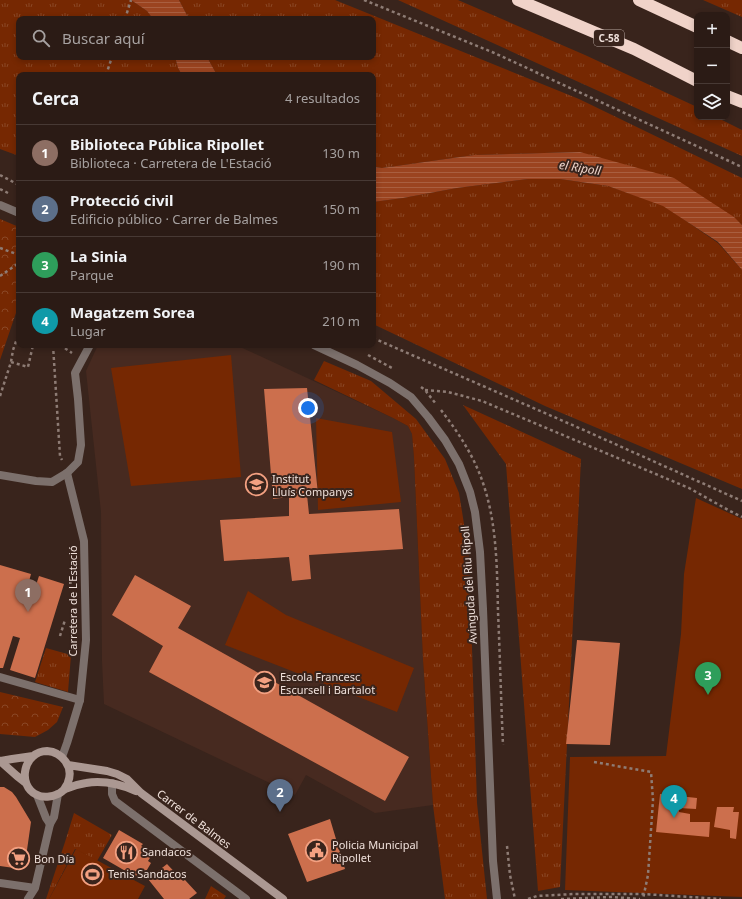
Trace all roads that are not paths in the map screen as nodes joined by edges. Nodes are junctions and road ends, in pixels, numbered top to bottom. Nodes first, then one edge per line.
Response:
1 (518, 0) edge
2 (639, 0) edge
3 (694, 26) edge
4 (730, 42) edge
5 (742, 48) edge
6 (694, 79) edge
7 (730, 97) edge
8 (742, 102) edge
9 (0, 205) edge
10 (16, 212) edge
11 (88, 348) edge
12 (320, 348) edge
13 (67, 473) junction
14 (0, 475) edge
15 (0, 677) edge
16 (80, 700) junction
17 (33, 756) junction
18 (62, 757) junction
19 (0, 761) edge
20 (68, 765) junction
21 (26, 783) junction
22 (112, 783) junction
23 (61, 792) junction
24 (141, 793) junction
25 (37, 794) junction
26 (50, 824) junction
27 (0, 883) edge
28 (35, 888) junction
29 (28, 899) edge
30 (246, 899) edge
31 (283, 899) edge
32 (497, 899) edge

1 - 6 highway, C-58
2 - 3 highway
4 - 5 highway
7 - 8 highway
9 - 10 street
11 - 13 street
12 - 32 street, Avinguda del Riu Ripoll
13 - 14 street
13 - 16 street, Carretera de L'Estació
15 - 16 street
16 - 18 street, Carretera de L'Estació
17 - 18 main road
17 - 19 main road
17 - 21 main road
18 - 20 main road
19 - 21 main road
20 - 23 main road
20 - 24 main road, Carrer de Balmes
21 - 25 main road
22 - 23 main road
22 - 24 main road
22 - 30 street
23 - 25 main road
23 - 26 street
24 - 31 main road, Carrer de Balmes
25 - 26 street
26 - 28 street
27 - 28 street
28 - 29 street

